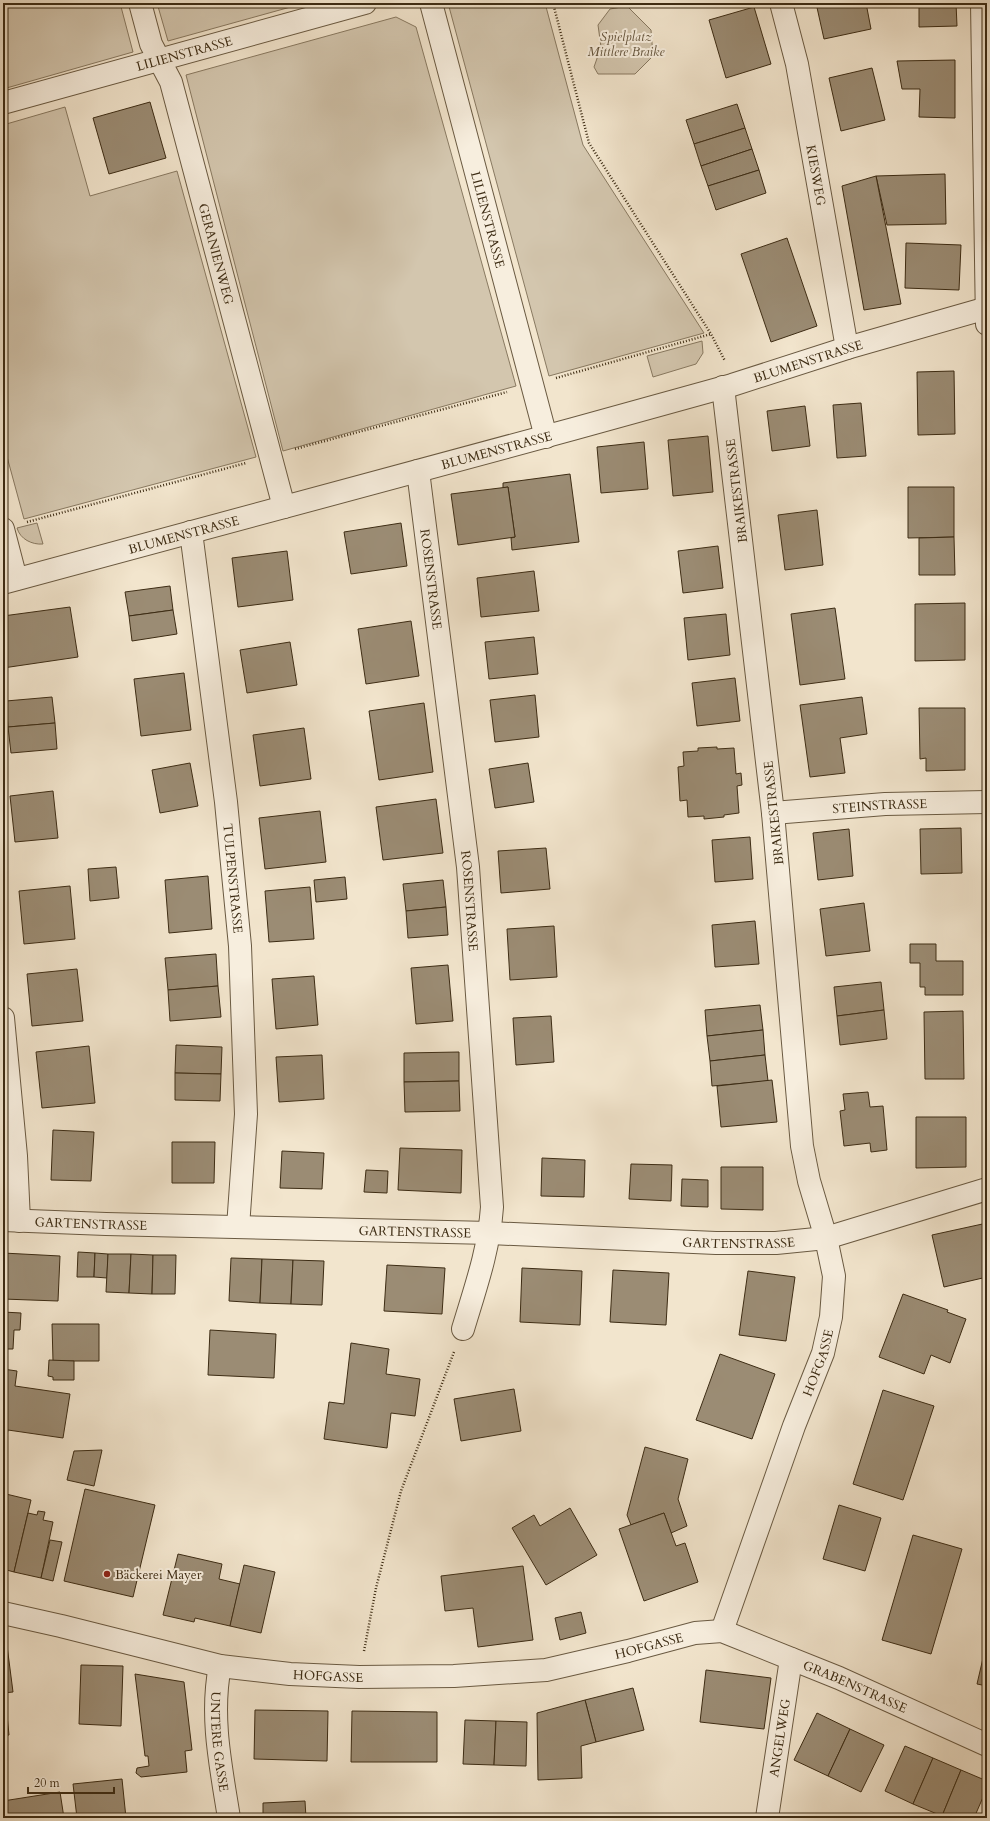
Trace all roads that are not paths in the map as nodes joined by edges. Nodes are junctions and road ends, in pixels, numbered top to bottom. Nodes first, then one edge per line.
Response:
1 (140, 3) edge
2 (431, 3) edge
3 (781, 3) edge
4 (982, 3) edge
5 (359, 4) edge
6 (159, 60) junction
7 (3, 103) edge
8 (987, 308) edge
9 (987, 324) edge
10 (847, 348) junction
11 (728, 386) junction
12 (546, 437) junction
13 (418, 471) junction
14 (284, 507) junction
15 (3, 529) edge
16 (190, 532) junction
17 (10, 581) edge
18 (987, 802) edge
19 (773, 814) junction
20 (3, 1018) edge
21 (987, 1189) edge
22 (11, 1220) edge
23 (238, 1227) junction
24 (490, 1233) junction
25 (826, 1238) junction
26 (462, 1329) road end
27 (3, 1613) edge
28 (722, 1631) junction
29 (792, 1659) junction
30 (220, 1666) junction
31 (987, 1745) edge
32 (229, 1818) edge
33 (767, 1818) edge

1 - 6 street, GERANIENWEG
2 - 12 street, LILIENSTRASSE
3 - 10 street, KIESWEG
4 - 8 street
5 - 6 street, LILIENSTRASSE
6 - 7 street, LILIENSTRASSE
6 - 14 street, GERANIENWEG
8 - 9 street
8 - 10 street, BLUMENSTRASSE
10 - 11 street, BLUMENSTRASSE
11 - 12 street, BLUMENSTRASSE
11 - 19 street, BRAIKESTRASSE
12 - 13 street, BLUMENSTRASSE
13 - 14 street, BLUMENSTRASSE
13 - 24 street, ROSENSTRASSE
14 - 16 street, BLUMENSTRASSE
15 - 17 street
16 - 17 street, BLUMENSTRASSE
16 - 23 street, TULPENSTRASSE
18 - 19 street, STEINSTRASSE
19 - 25 street, BRAIKESTRASSE
20 - 22 street
21 - 25 street
22 - 23 street, GARTENSTRASSE
23 - 24 street, GARTENSTRASSE
24 - 25 street, GARTENSTRASSE
24 - 26 street, ROSENSTRASSE
25 - 28 street, HOFGASSE
27 - 30 street, HOFGASSE
28 - 29 street, GRABENSTRASSE
28 - 30 street, HOFGASSE
29 - 31 street, GRABENSTRASSE
29 - 33 street, ANGELWEG
30 - 32 street, UNTERE GASSE

